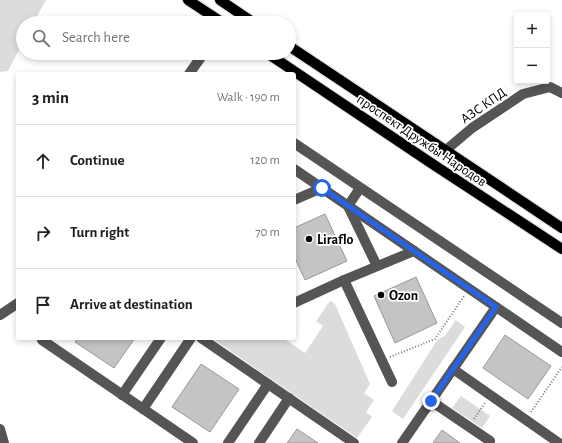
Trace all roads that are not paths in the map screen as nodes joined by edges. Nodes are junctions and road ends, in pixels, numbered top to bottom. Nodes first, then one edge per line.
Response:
1 (188, 0) edge
2 (220, 0) edge
3 (212, 16) edge
4 (244, 16) edge
5 (296, 51) edge
6 (199, 60) edge
7 (277, 60) edge
8 (191, 72) edge
9 (295, 72) edge
10 (296, 72) edge
11 (562, 93) edge
12 (296, 144) edge
13 (446, 150) junction
14 (296, 170) edge
15 (322, 188) junction
16 (360, 188) junction
17 (296, 199) edge
18 (348, 206) junction
19 (562, 228) edge
20 (562, 249) edge
21 (414, 251) junction
22 (377, 266) junction
23 (344, 280) junction
24 (296, 302) edge
25 (16, 304) edge
26 (496, 307) junction
27 (0, 315) edge
28 (562, 323) edge
29 (42, 340) edge
30 (160, 340) edge
31 (190, 340) edge
32 (204, 340) edge
33 (562, 352) edge
34 (453, 370) junction
35 (392, 382) dead end
36 (268, 384) junction
37 (122, 395) junction
38 (289, 398) junction
39 (431, 401) junction
40 (143, 409) junction
41 (0, 429) edge
42 (562, 439) edge
43 (491, 442) edge
44 (4, 443) edge
45 (192, 443) edge
46 (228, 443) edge
47 (259, 443) edge
48 (354, 443) edge
49 (402, 443) edge
50 (559, 443) edge

1 - 3 main road
2 - 4 main road
5 - 13 main road, проспект Дружбы Народов
6 - 8 street
7 - 9 main road, проспект Дружбы Народов
10 - 20 main road, проспект Дружбы Народов
11 - 13 street, АЗС КПД
12 - 16 street
13 - 19 main road, проспект Дружбы Народов
14 - 15 street
15 - 17 street
15 - 18 street
16 - 18 street
16 - 28 street
18 - 21 street
18 - 22 street
21 - 22 street
21 - 26 street
22 - 23 street
23 - 24 street
23 - 35 street
25 - 27 street
26 - 33 street
26 - 34 street
29 - 37 street
30 - 37 street
31 - 40 street
32 - 36 street
34 - 39 street
34 - 50 street
36 - 38 street
36 - 46 street
37 - 40 street
38 - 47 street
38 - 48 street
39 - 43 street
39 - 49 street
40 - 45 street
41 - 44 street
42 - 50 street

